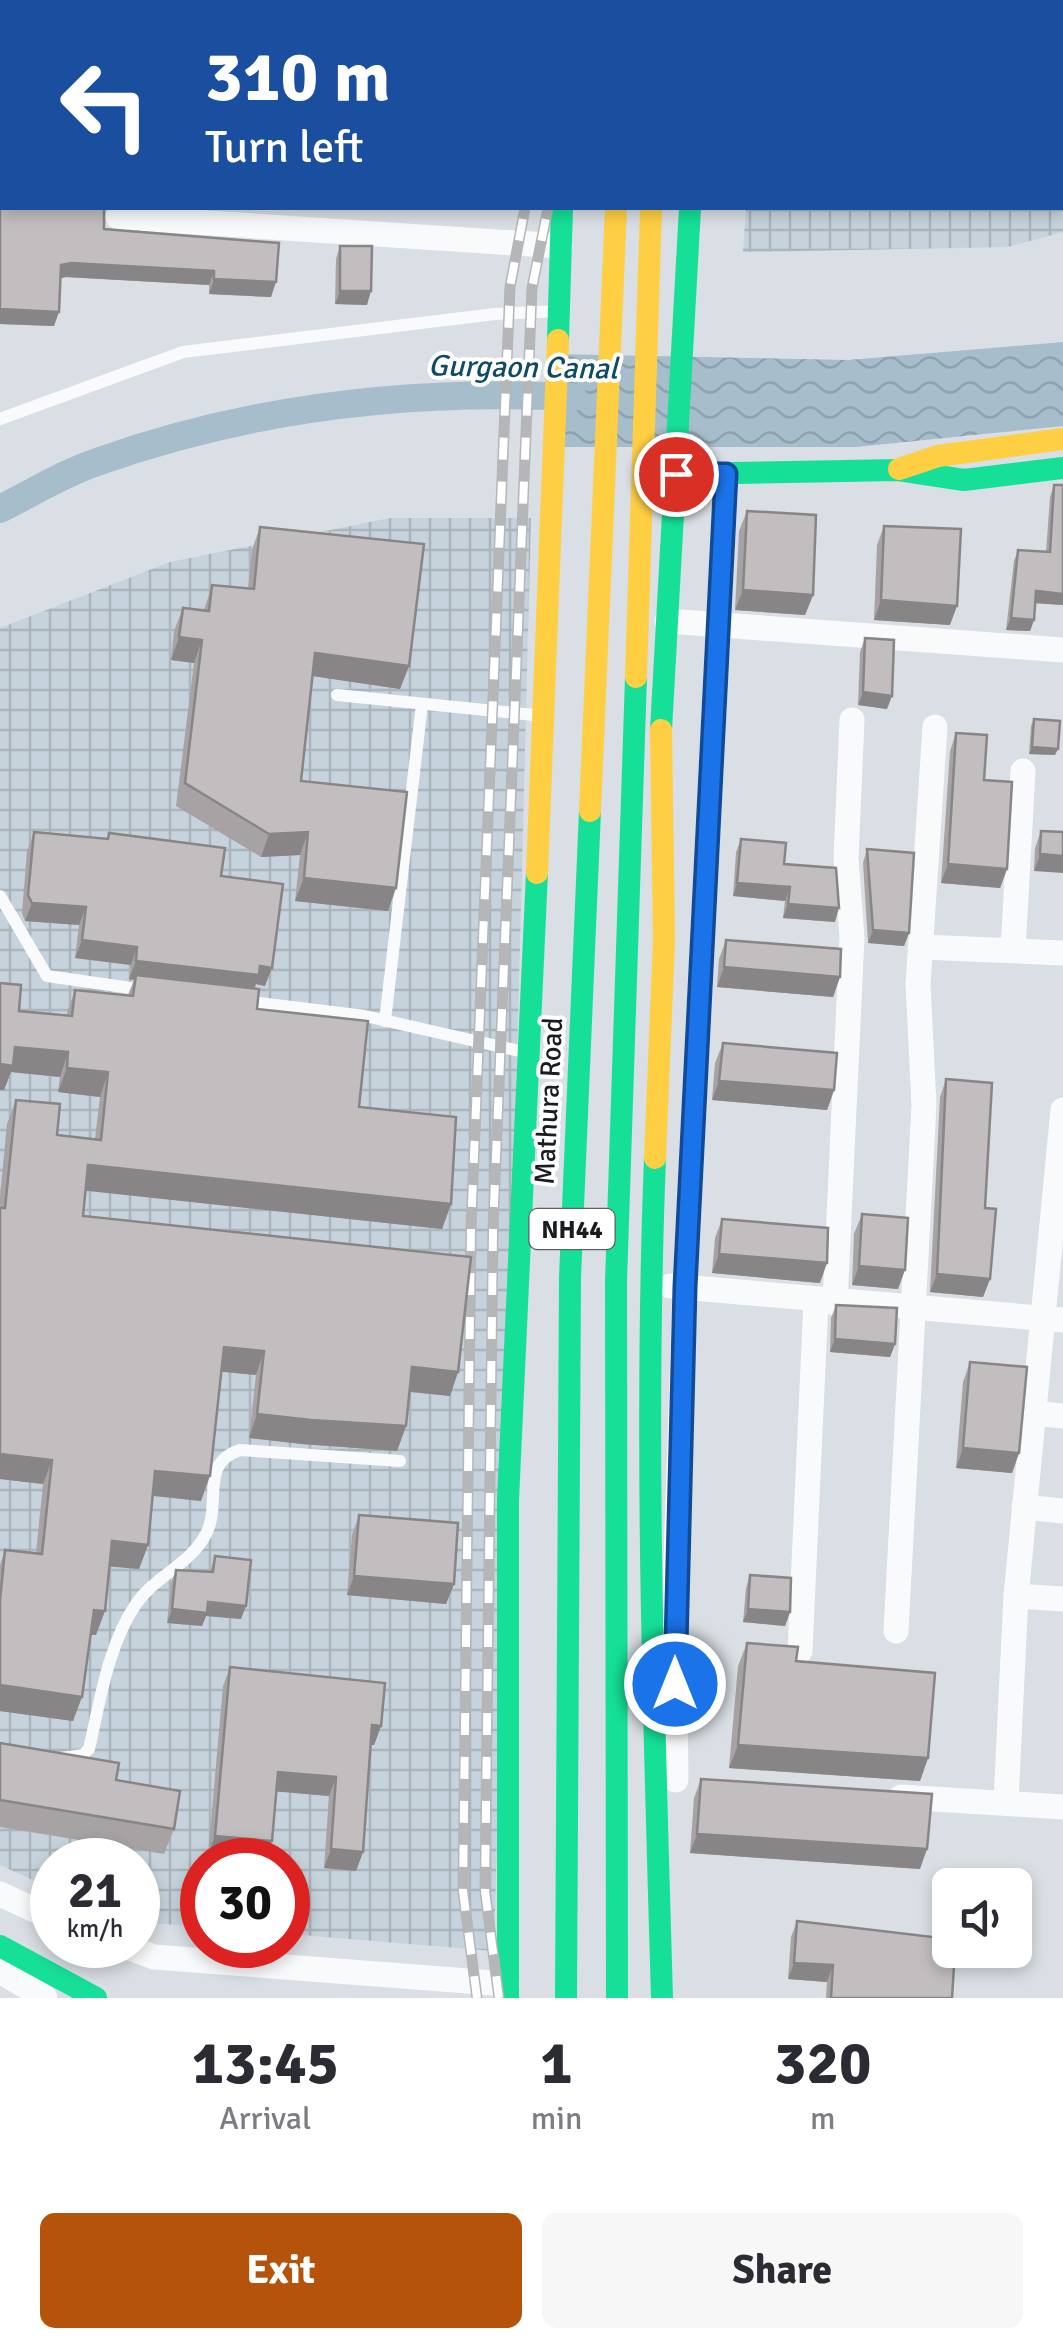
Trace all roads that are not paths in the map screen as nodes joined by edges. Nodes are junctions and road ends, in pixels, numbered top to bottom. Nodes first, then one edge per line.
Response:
1 (562, 210) edge
2 (616, 210) edge
3 (651, 210) edge
4 (690, 210) edge
5 (118, 217) dead end
6 (560, 246) junction
7 (558, 311) junction
8 (0, 419) edge
9 (1063, 438) edge
10 (676, 462) junction
11 (1063, 468) edge
12 (898, 470) junction
13 (726, 474) junction
14 (667, 621) junction
15 (716, 624) junction
16 (1063, 650) edge
17 (337, 695) dead end
18 (422, 704) junction
19 (544, 716) junction
20 (852, 720) dead end
21 (935, 727) dead end
22 (1023, 771) dead end
23 (0, 896) edge
24 (921, 947) junction
25 (1013, 950) junction
26 (1063, 954) edge
27 (154, 992) edge
28 (228, 1000) edge
29 (385, 1021) junction
30 (529, 1053) junction
31 (1062, 1121) edge
32 (1058, 1215) edge
33 (650, 1285) junction
34 (685, 1287) junction
35 (826, 1302) junction
36 (914, 1308) junction
37 (1053, 1319) edge
38 (1033, 1413) junction
39 (1063, 1416) edge
40 (400, 1461) dead end
41 (1024, 1507) junction
42 (1063, 1511) edge
43 (1016, 1596) junction
44 (1063, 1599) edge
45 (896, 1631) dead end
46 (800, 1651) edge
47 (38, 1760) edge
48 (676, 1781) junction
49 (867, 1794) edge
50 (1006, 1802) junction
51 (1063, 1806) edge
52 (0, 1894) edge
53 (30, 1908) edge
54 (0, 1946) edge
55 (160, 1959) edge
56 (0, 1971) edge
57 (507, 1991) edge
58 (45, 1998) edge
59 (96, 1998) edge
60 (566, 1998) edge
61 (618, 1998) edge
62 (662, 1998) edge

1 - 6 main road
2 - 60 main road, Mathura Road / NH44
3 - 61 main road, NH44
4 - 10 main road
5 - 6 street
6 - 7 main road
7 - 8 lane
7 - 19 main road
9 - 12 main road
10 - 13 main road
10 - 14 main road
11 - 12 main road
12 - 13 main road
13 - 15 street
14 - 15 street
14 - 33 main road
15 - 16 street
15 - 34 street
17 - 18 lane
18 - 19 lane
18 - 29 lane
19 - 30 main road
20 - 35 street
21 - 24 street
22 - 25 street
23 - 27 lane
24 - 25 street
24 - 36 street
25 - 26 street
28 - 29 lane
29 - 30 lane
30 - 57 main road
31 - 32 street
32 - 37 street
33 - 34 street
33 - 48 main road
34 - 35 street
34 - 48 street
35 - 36 street
35 - 46 street
36 - 37 street
36 - 45 street
37 - 38 street
38 - 39 street
38 - 41 street
40 - 47 lane
41 - 42 street
41 - 43 street
43 - 44 street
43 - 50 street
48 - 62 main road
49 - 50 street
50 - 51 street
52 - 53 street
54 - 59 main road
55 - 57 street
56 - 58 street

